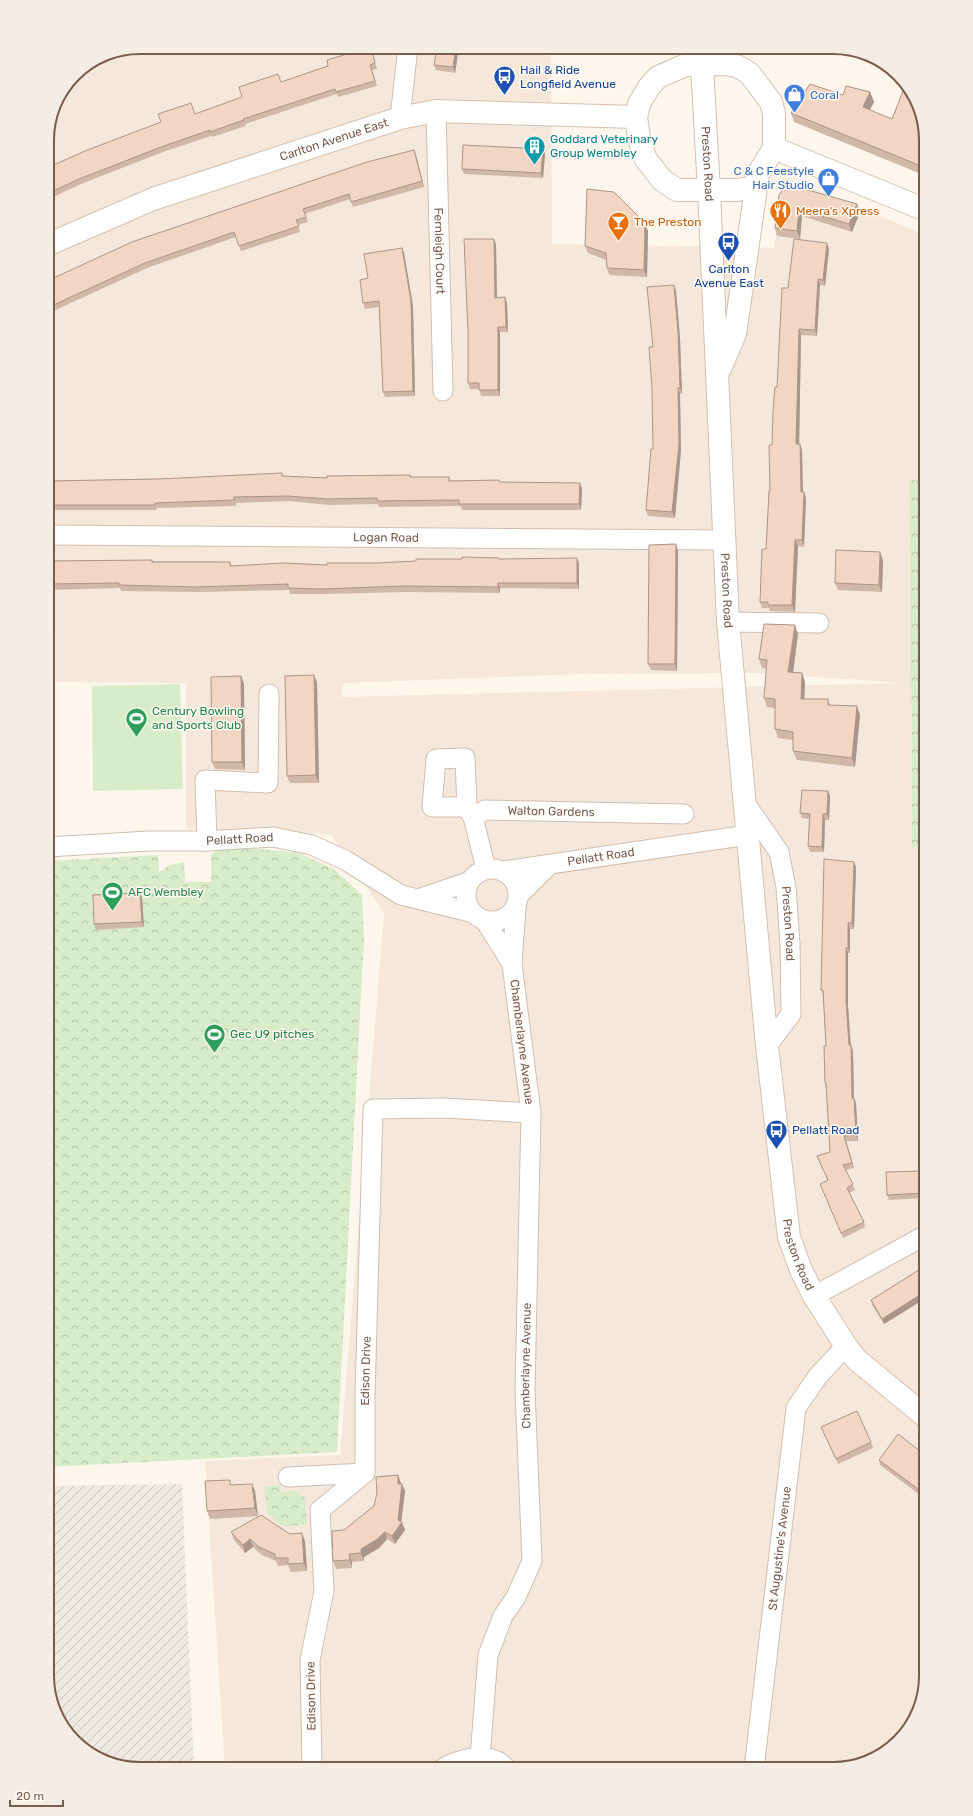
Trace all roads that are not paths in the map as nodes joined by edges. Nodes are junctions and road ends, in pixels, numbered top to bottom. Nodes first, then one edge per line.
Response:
1 (407, 54) edge
2 (701, 56) edge
3 (436, 111) junction
4 (636, 117) junction
5 (400, 118) junction
6 (774, 148) junction
7 (756, 187) junction
8 (709, 191) junction
9 (919, 207) edge
10 (54, 242) edge
11 (717, 376) junction
12 (443, 391) dead end
13 (54, 535) edge
14 (724, 540) junction
15 (728, 622) junction
16 (819, 623) dead end
17 (269, 694) dead end
18 (745, 803) junction
19 (684, 814) dead end
20 (748, 836) junction
21 (207, 842) junction
22 (54, 847) edge
23 (549, 865) junction
24 (495, 870) junction
25 (468, 882) junction
26 (418, 899) junction
27 (517, 901) junction
28 (470, 912) junction
29 (486, 922) junction
30 (512, 964) junction
31 (767, 1046) junction
32 (531, 1113) junction
33 (919, 1239) edge
34 (814, 1296) junction
35 (846, 1346) junction
36 (919, 1411) edge
37 (365, 1473) junction
38 (288, 1477) dead end
39 (480, 1758) junction
40 (312, 1762) edge
41 (454, 1762) edge
42 (498, 1762) edge
43 (755, 1762) edge

1 - 5 street
2 - 4 street
2 - 6 street
2 - 8 street, Preston Road
3 - 4 street, Carlton Avenue East
3 - 5 street, Carlton Avenue East
3 - 12 street, Fernleigh Court
4 - 8 street
5 - 10 street, Carlton Avenue East
6 - 7 street
6 - 9 street
7 - 8 street
7 - 11 street, Preston Road
8 - 11 street, Preston Road
11 - 14 street, Preston Road
13 - 14 street, Logan Road
14 - 15 street, Preston Road
15 - 16 street
15 - 18 street, Preston Road
17 - 21 street
18 - 20 street, Preston Road
18 - 31 street, Preston Road
19 - 24 street, Walton Gardens
20 - 23 street, Pellatt Road
20 - 31 street, Preston Road
21 - 22 street, Pellatt Road
21 - 26 street, Pellatt Road
23 - 24 street, Pellatt Road
23 - 27 street
24 - 25 street, Pellatt Road
24 - 27 street
25 - 26 street, Pellatt Road
25 - 28 street
26 - 28 street, Pellatt Road
27 - 29 street
27 - 30 street, Chamberlayne Avenue
28 - 29 street, Pellatt Road
29 - 30 street, Chamberlayne Avenue
30 - 32 street, Chamberlayne Avenue
31 - 34 street, Preston Road
32 - 37 street, Edison Drive
32 - 39 street, Chamberlayne Avenue
33 - 34 street
34 - 35 street, Preston Road
35 - 36 street, Preston Road
35 - 43 street, St Augustine's Avenue
37 - 38 street
37 - 40 street, Edison Drive
39 - 41 street
39 - 42 street

